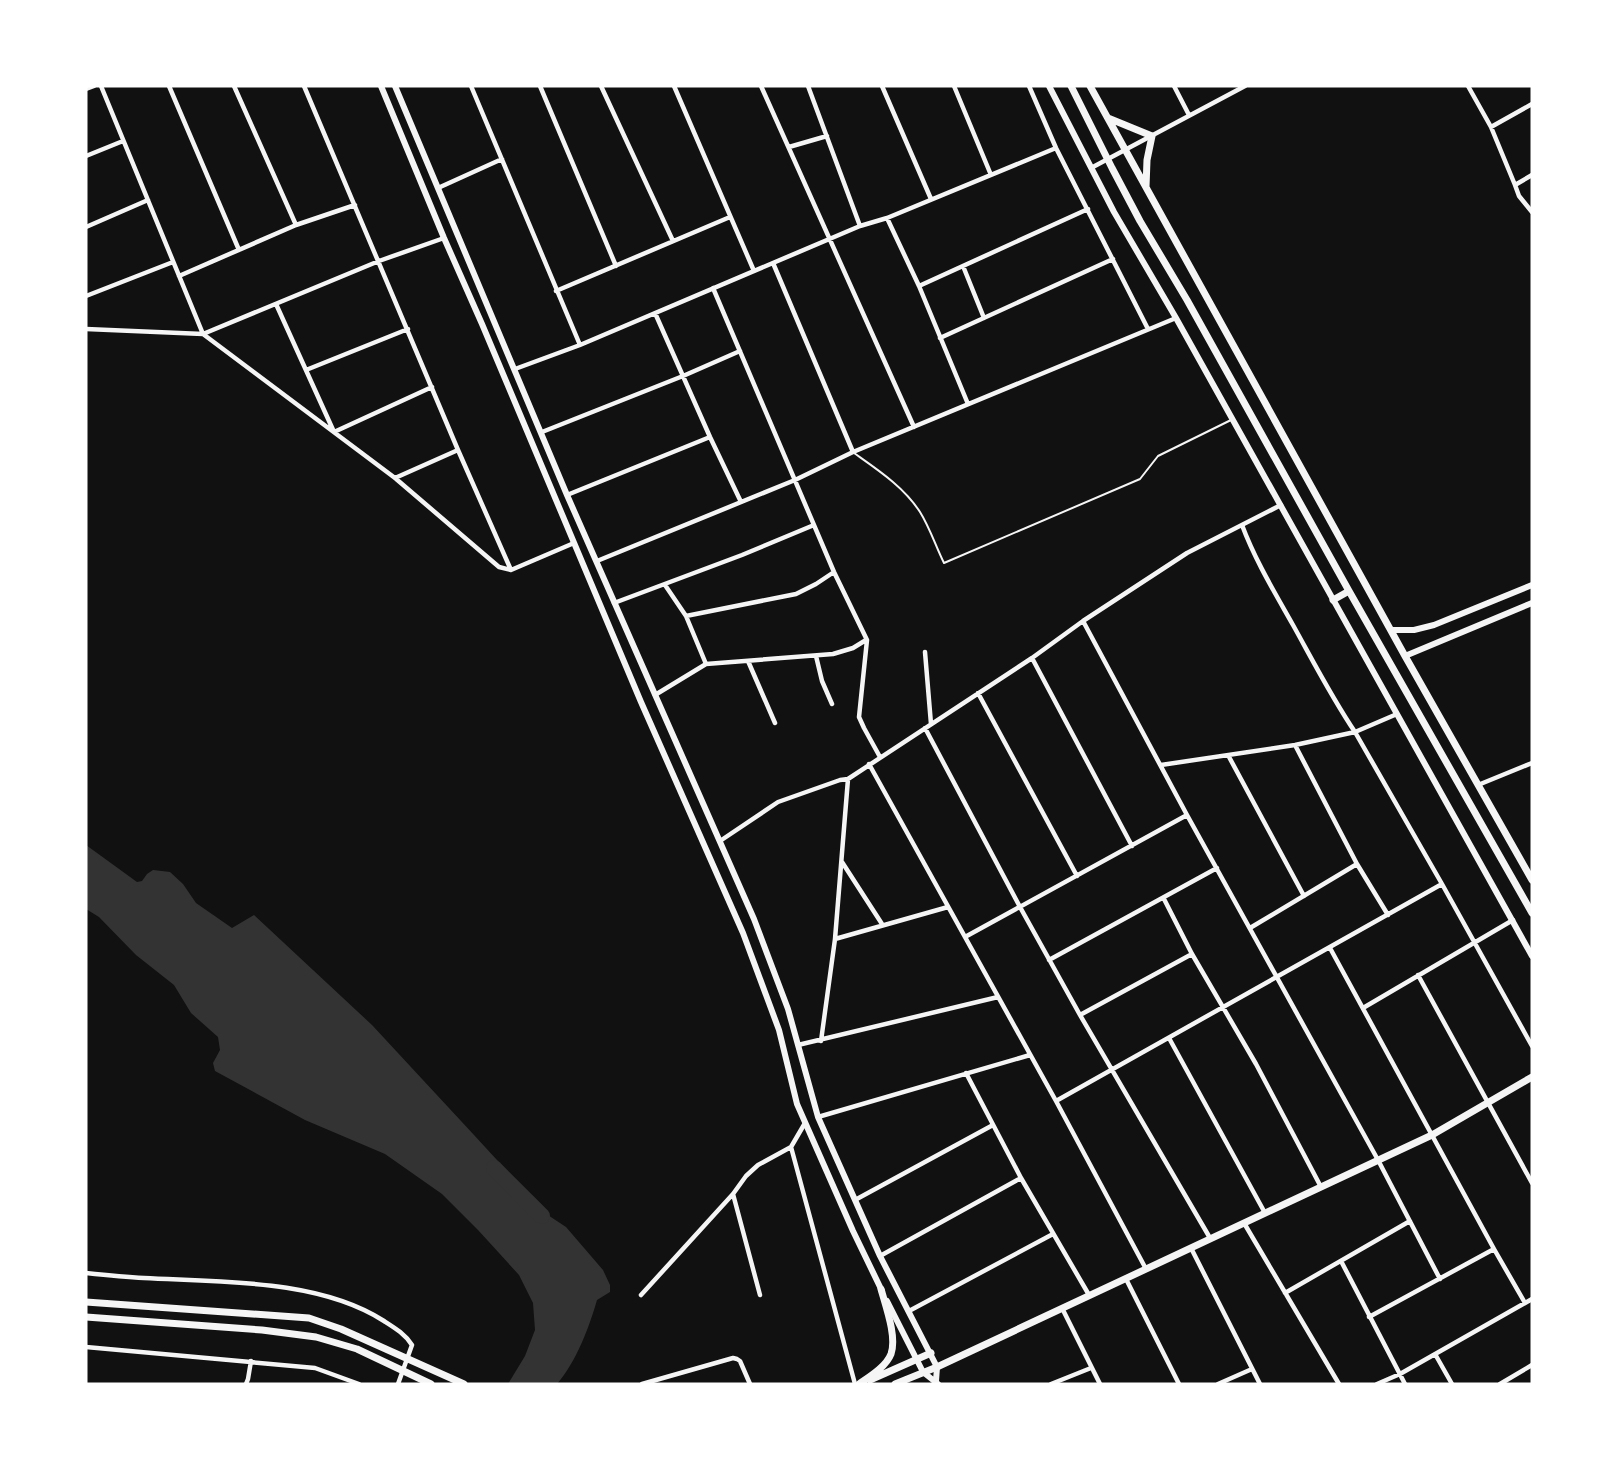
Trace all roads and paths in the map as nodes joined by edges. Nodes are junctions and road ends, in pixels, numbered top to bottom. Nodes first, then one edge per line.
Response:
1 (94, 86) edge
2 (101, 86) edge
3 (169, 86) edge
4 (234, 86) edge
5 (304, 86) edge
6 (381, 86) edge
7 (395, 86) edge
8 (471, 86) edge
9 (540, 86) edge
10 (601, 86) edge
11 (674, 86) edge
12 (761, 86) edge
13 (808, 86) edge
14 (882, 86) edge
15 (954, 86) edge
16 (1029, 86) edge
17 (1049, 86) edge
18 (1071, 86) edge
19 (1090, 86) edge
20 (1174, 86) edge
21 (1245, 86) edge
22 (1468, 86) edge
23 (86, 89) edge
24 (1532, 104) edge
25 (1189, 115) junction
26 (1107, 117) junction
27 (1490, 127) junction
28 (827, 136) junction
29 (1152, 136) junction
30 (123, 141) junction
31 (789, 148) junction
32 (1056, 148) junction
33 (1125, 150) junction
34 (86, 156) edge
35 (502, 159) junction
36 (1107, 159) junction
37 (1091, 168) junction
38 (991, 175) junction
39 (1532, 175) edge
40 (1515, 185) junction
41 (438, 188) junction
42 (1146, 188) junction
43 (931, 199) junction
44 (148, 200) junction
45 (355, 205) junction
46 (1088, 209) junction
47 (1532, 212) edge
48 (730, 217) junction
49 (887, 218) junction
50 (296, 225) junction
51 (860, 226) junction
52 (86, 227) edge
53 (444, 238) junction
54 (830, 239) junction
55 (673, 241) junction
56 (239, 250) junction
57 (1113, 259) junction
58 (379, 261) junction
59 (173, 262) junction
60 (773, 263) junction
61 (615, 266) junction
62 (963, 266) junction
63 (754, 271) junction
64 (179, 276) junction
65 (919, 286) junction
66 (713, 288) junction
67 (556, 290) junction
68 (86, 296) edge
69 (276, 304) junction
70 (655, 313) junction
71 (984, 318) junction
72 (1175, 318) junction
73 (86, 329) edge
74 (408, 329) junction
75 (1148, 329) junction
76 (203, 334) junction
77 (940, 338) junction
78 (580, 345) junction
79 (740, 351) junction
80 (515, 369) junction
81 (306, 370) junction
82 (683, 376) junction
83 (432, 387) junction
84 (968, 404) junction
85 (1232, 419) junction
86 (914, 427) junction
87 (334, 432) junction
88 (542, 432) junction
89 (710, 437) junction
90 (458, 450) junction
91 (853, 452) junction
92 (395, 478) junction
93 (795, 480) junction
94 (567, 495) junction
95 (741, 502) junction
96 (1280, 505) junction
97 (1242, 524) junction
98 (814, 525) junction
99 (574, 543) junction
100 (597, 561) junction
101 (511, 570) junction
102 (834, 572) junction
103 (665, 585) junction
104 (1532, 585) edge
105 (1349, 591) junction
106 (1333, 600) junction
107 (614, 603) junction
108 (1532, 603) edge
109 (686, 615) junction
110 (1083, 621) junction
111 (1391, 630) junction
112 (867, 640) junction
113 (925, 652) dead end
114 (816, 656) junction
115 (1405, 656) junction
116 (1032, 658) junction
117 (748, 662) junction
118 (706, 664) junction
119 (978, 693) junction
120 (655, 695) junction
121 (832, 704) dead end
122 (1397, 714) junction
123 (775, 723) dead end
124 (931, 724) junction
125 (925, 728) junction
126 (1355, 732) junction
127 (1295, 745) junction
128 (1227, 755) junction
129 (880, 757) junction
130 (1532, 763) edge
131 (869, 764) junction
132 (1161, 765) junction
133 (848, 779) junction
134 (1478, 785) junction
135 (1187, 815) junction
136 (1498, 818) junction
137 (1484, 827) junction
138 (720, 841) junction
139 (1132, 846) junction
140 (842, 861) junction
141 (1522, 862) junction
142 (1357, 864) junction
143 (1217, 868) junction
144 (1508, 869) junction
145 (1077, 876) junction
146 (1532, 880) edge
147 (1443, 884) junction
148 (1304, 896) junction
149 (1164, 899) junction
150 (948, 907) junction
151 (1020, 907) junction
152 (1532, 913) edge
153 (1388, 915) junction
154 (1513, 920) junction
155 (882, 924) junction
156 (1250, 928) junction
157 (965, 937) junction
158 (835, 939) junction
159 (1475, 943) junction
160 (1330, 948) junction
161 (1192, 954) junction
162 (1532, 956) edge
163 (1049, 960) junction
164 (1418, 975) junction
165 (1278, 977) junction
166 (998, 997) junction
167 (1223, 1008) junction
168 (1363, 1008) junction
169 (1080, 1015) junction
170 (1169, 1038) junction
171 (821, 1041) junction
172 (797, 1045) junction
173 (1532, 1046) edge
174 (1030, 1055) junction
175 (1112, 1070) junction
176 (966, 1073) junction
177 (1532, 1077) edge
178 (1056, 1101) junction
179 (1488, 1104) junction
180 (818, 1117) junction
181 (805, 1123) junction
182 (993, 1125) junction
183 (1432, 1135) junction
184 (791, 1147) junction
185 (1378, 1160) junction
186 (1021, 1178) junction
187 (1532, 1183) edge
188 (1321, 1187) junction
189 (733, 1194) junction
190 (855, 1200) junction
191 (1265, 1213) junction
192 (1410, 1221) junction
193 (1244, 1223) junction
194 (1054, 1234) junction
195 (1210, 1238) junction
196 (1191, 1248) junction
197 (1494, 1249) junction
198 (880, 1256) junction
199 (1341, 1261) junction
200 (1146, 1269) junction
201 (86, 1273) edge
202 (1126, 1278) junction
203 (1440, 1279) junction
204 (881, 1289) junction
205 (1285, 1293) junction
206 (641, 1295) dead end
207 (760, 1295) dead end
208 (1089, 1295) junction
209 (1532, 1299) edge
210 (89, 1302) edge
211 (1525, 1303) junction
212 (1062, 1308) junction
213 (909, 1311) junction
214 (89, 1317) edge
215 (1369, 1317) junction
216 (86, 1347) edge
217 (931, 1353) junction
218 (1435, 1354) junction
219 (917, 1360) junction
220 (251, 1361) junction
221 (1532, 1365) edge
222 (937, 1367) junction
223 (1091, 1368) junction
224 (1252, 1368) junction
225 (923, 1372) junction
226 (1400, 1374) junction
227 (657, 1383) edge
228 (937, 1383) edge
229 (246, 1384) edge
230 (359, 1384) edge
231 (398, 1384) edge
232 (431, 1384) edge
233 (464, 1384) edge
234 (642, 1384) edge
235 (750, 1384) edge
236 (858, 1384) edge
237 (895, 1384) edge
238 (1051, 1384) edge
239 (1100, 1384) edge
240 (1179, 1384) edge
241 (1218, 1384) edge
242 (1260, 1384) edge
243 (1339, 1384) edge
244 (1377, 1384) edge
245 (1405, 1384) edge
246 (1452, 1384) edge
247 (1500, 1384) edge

1 - 23 street
2 - 30 street
3 - 56 street
4 - 50 street
5 - 45 street
6 - 53 main road
7 - 41 main road
8 - 35 street
9 - 61 street
10 - 55 street
11 - 48 street
12 - 31 street
13 - 28 street
14 - 43 street
15 - 38 street
16 - 32 street
17 - 37 main road
18 - 36 main road
19 - 26 main road
20 - 25 street
21 - 25 street
22 - 27 street
24 - 27 street
25 - 29 street
26 - 29 main road
26 - 33 main road
27 - 40 street
28 - 31 street
28 - 51 street
29 - 33 street
29 - 42 main road
30 - 34 street
30 - 44 street
31 - 54 street
32 - 38 street
32 - 46 street
33 - 36 street
33 - 42 main road
35 - 41 street
35 - 67 street
36 - 37 street
36 - 105 main road
37 - 72 main road
38 - 43 street
39 - 40 street
40 - 47 street
41 - 80 main road
42 - 111 main road
43 - 49 street
44 - 52 street
44 - 59 street
45 - 50 street
45 - 58 street
46 - 57 street
46 - 62 street
48 - 55 street
48 - 63 street
49 - 51 street
49 - 65 street
50 - 56 street
51 - 54 street
53 - 58 street
53 - 99 main road
54 - 60 street
54 - 86 street
55 - 61 street
56 - 64 street
57 - 71 street
57 - 75 street
58 - 69 street
58 - 74 street
59 - 64 street
59 - 68 street
60 - 63 street
60 - 91 street
61 - 67 street
62 - 65 street
62 - 71 street
63 - 66 street
64 - 76 street
65 - 77 street
66 - 70 street
66 - 79 street
67 - 78 street
69 - 76 street
69 - 81 street
70 - 78 street
70 - 82 street
71 - 77 street
72 - 75 street
72 - 85 main road
73 - 76 street
74 - 81 street
74 - 83 street
75 - 84 street
76 - 87 street
77 - 84 street
78 - 80 street
79 - 82 street
79 - 93 street
80 - 88 main road
81 - 87 street
82 - 88 street
82 - 89 street
83 - 87 street
83 - 90 street
84 - 86 street
85 - 91 lane
85 - 96 main road
86 - 91 street
87 - 92 street
88 - 94 main road
89 - 94 street
89 - 95 street
90 - 92 street
90 - 101 street
91 - 93 street
92 - 101 street
93 - 95 street
93 - 98 street
94 - 100 main road
95 - 100 street
96 - 97 street
96 - 106 main road
97 - 110 street
97 - 126 street
98 - 102 street
98 - 103 street
99 - 101 street
99 - 181 main road
100 - 107 main road
102 - 109 street
102 - 112 street
103 - 107 street
103 - 109 street
104 - 111 main road
105 - 106 main road
105 - 137 main road
106 - 122 main road
107 - 120 main road
108 - 115 main road
109 - 118 street
110 - 116 street
110 - 132 street
111 - 115 main road
112 - 114 street
112 - 129 street
113 - 124 street
114 - 117 street
114 - 121 street
115 - 134 main road
116 - 119 street
116 - 139 street
117 - 118 street
117 - 123 street
118 - 120 street
119 - 124 street
119 - 145 street
120 - 138 main road
122 - 126 street
122 - 154 main road
124 - 125 street
125 - 129 street
125 - 151 street
126 - 127 street
126 - 147 street
127 - 128 street
127 - 142 street
128 - 132 street
128 - 148 street
129 - 131 street
130 - 134 street
131 - 133 street
131 - 150 street
132 - 135 street
133 - 138 street
133 - 140 street
134 - 136 main road
135 - 139 street
135 - 143 street
136 - 137 main road
136 - 141 main road
137 - 144 main road
138 - 172 main road
139 - 145 street
140 - 155 street
140 - 158 street
141 - 144 main road
141 - 146 main road
142 - 148 street
142 - 153 street
143 - 149 street
143 - 156 street
144 - 152 main road
145 - 151 street
147 - 153 street
147 - 159 street
148 - 156 street
149 - 161 street
149 - 163 street
150 - 155 street
150 - 157 street
151 - 157 street
151 - 163 street
153 - 160 street
154 - 159 street
154 - 162 main road
155 - 158 street
156 - 165 street
157 - 166 street
158 - 171 street
159 - 164 street
159 - 173 street
160 - 165 street
160 - 168 street
161 - 167 street
161 - 169 street
163 - 169 street
164 - 168 street
164 - 179 street
165 - 167 street
165 - 185 street
166 - 171 street
166 - 174 street
167 - 170 street
167 - 188 street
168 - 183 street
169 - 175 street
170 - 175 street
170 - 191 street
171 - 172 street
172 - 180 main road
174 - 176 street
174 - 178 street
175 - 178 street
175 - 195 street
176 - 180 street
176 - 182 street
177 - 179 main road
178 - 200 street
179 - 183 main road
179 - 187 street
180 - 190 main road
181 - 184 street
181 - 204 main road
182 - 186 street
182 - 190 street
183 - 185 main road
183 - 197 street
184 - 189 street
184 - 236 street
185 - 188 main road
185 - 192 street
186 - 194 street
186 - 198 street
188 - 191 main road
189 - 206 street
189 - 207 street
190 - 198 main road
191 - 193 main road
192 - 199 street
192 - 203 street
193 - 195 main road
193 - 205 street
194 - 208 street
194 - 213 street
195 - 196 main road
196 - 200 main road
196 - 224 street
197 - 203 street
197 - 211 street
198 - 213 main road
199 - 205 street
199 - 215 street
200 - 202 main road
201 - 231 street
202 - 208 main road
202 - 240 street
203 - 215 street
204 - 219 main road
204 - 236 main road
205 - 243 street
208 - 212 main road
209 - 211 street
210 - 233 main road
211 - 218 street
212 - 222 main road
212 - 223 street
213 - 217 main road
214 - 232 main road
215 - 226 street
216 - 220 street
217 - 219 main road
217 - 222 main road
218 - 226 street
218 - 246 street
219 - 225 main road
219 - 236 main road
220 - 229 street
220 - 230 street
221 - 247 street
222 - 225 main road
222 - 228 main road
223 - 238 street
223 - 239 street
224 - 241 street
224 - 242 street
225 - 228 main road
225 - 237 main road
226 - 244 street
226 - 245 street
227 - 234 street
227 - 235 street

